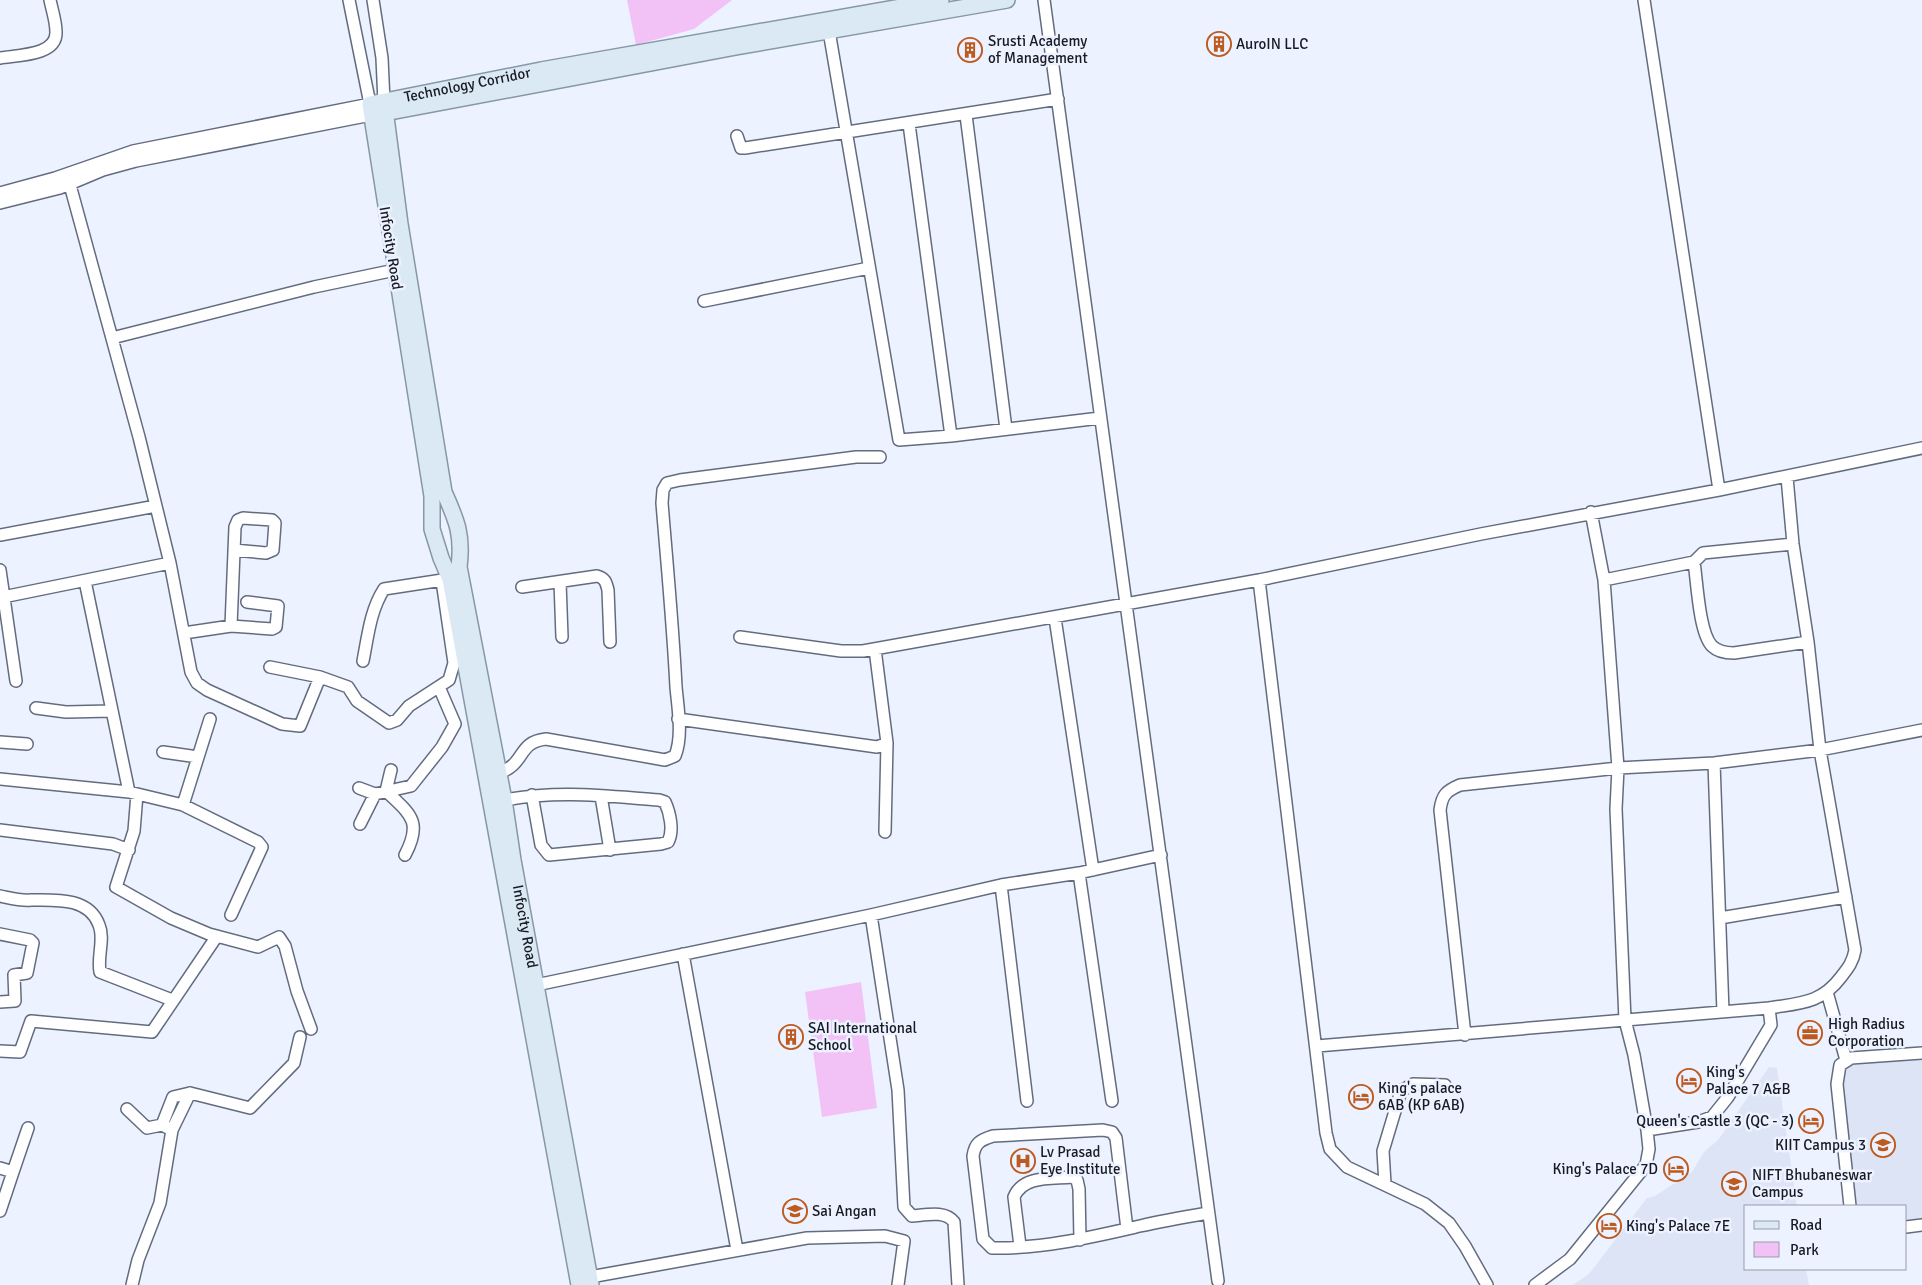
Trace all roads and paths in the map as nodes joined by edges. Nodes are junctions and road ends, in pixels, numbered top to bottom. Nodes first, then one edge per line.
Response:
1 (50, 0) edge
2 (349, 0) edge
3 (373, 0) edge
4 (941, 0) edge
5 (1007, 0) edge
6 (1044, 0) edge
7 (1644, 0) edge
8 (870, 18) junction
9 (829, 31) junction
10 (0, 58) edge
11 (1058, 99) junction
12 (377, 109) junction
13 (966, 115) junction
14 (909, 124) junction
15 (846, 132) junction
16 (737, 136) dead end
17 (69, 179) junction
18 (0, 193) edge
19 (0, 203) edge
20 (870, 268) junction
21 (395, 270) junction
22 (704, 301) dead end
23 (112, 338) junction
24 (1100, 418) junction
25 (1006, 428) junction
26 (951, 436) junction
27 (1922, 448) edge
28 (880, 457) dead end
29 (1787, 477) junction
30 (1719, 490) junction
31 (438, 494) junction
32 (156, 506) junction
33 (1591, 512) junction
34 (0, 534) edge
35 (1793, 544) junction
36 (234, 550) dead end
37 (1694, 562) junction
38 (170, 563) junction
39 (0, 570) edge
40 (450, 575) junction
41 (1259, 580) junction
42 (1604, 580) junction
43 (85, 581) junction
44 (560, 582) junction
45 (522, 588) dead end
46 (3, 596) junction
47 (247, 602) dead end
48 (1125, 606) junction
49 (1055, 618) junction
50 (231, 626) junction
51 (184, 633) junction
52 (562, 637) dead end
53 (740, 637) dead end
54 (610, 642) dead end
55 (1808, 642) junction
56 (875, 649) junction
57 (364, 661) dead end
58 (270, 667) dead end
59 (320, 677) junction
60 (16, 682) dead end
61 (439, 687) junction
62 (36, 708) dead end
63 (112, 711) junction
64 (210, 719) dead end
65 (678, 719) junction
66 (1922, 730) edge
67 (0, 742) edge
68 (887, 743) junction
69 (27, 744) dead end
70 (1820, 750) junction
71 (163, 752) dead end
72 (198, 757) junction
73 (1714, 762) junction
74 (1618, 768) junction
75 (391, 770) dead end
76 (499, 773) junction
77 (0, 779) edge
78 (359, 788) dead end
79 (133, 793) junction
80 (381, 793) junction
81 (532, 795) junction
82 (601, 796) junction
83 (504, 800) junction
84 (183, 805) junction
85 (360, 824) dead end
86 (0, 830) edge
87 (885, 832) dead end
88 (129, 850) junction
89 (610, 850) junction
90 (405, 855) dead end
91 (1161, 855) junction
92 (1093, 870) junction
93 (1079, 873) junction
94 (1001, 886) junction
95 (0, 896) edge
96 (1846, 897) junction
97 (871, 915) junction
98 (230, 916) dead end
99 (517, 916) junction
100 (1720, 918) junction
101 (0, 934) edge
102 (217, 936) junction
103 (683, 954) junction
104 (536, 984) junction
105 (1827, 992) junction
106 (172, 1000) junction
107 (0, 1002) edge
108 (1769, 1008) junction
109 (1723, 1012) junction
110 (1625, 1020) junction
111 (311, 1030) dead end
112 (1465, 1035) junction
113 (300, 1037) dead end
114 (1317, 1046) junction
115 (0, 1051) edge
116 (1922, 1053) edge
117 (1846, 1060) junction
118 (1445, 1085) dead end
119 (1027, 1101) dead end
120 (1112, 1101) dead end
121 (127, 1110) dead end
122 (28, 1128) dead end
123 (167, 1128) junction
124 (1647, 1130) junction
125 (0, 1168) edge
126 (12, 1172) junction
127 (1385, 1184) junction
128 (568, 1192) junction
129 (1850, 1205) edge
130 (0, 1211) edge
131 (1208, 1213) junction
132 (1922, 1225) edge
133 (1907, 1227) edge
134 (1127, 1229) junction
135 (1080, 1240) junction
136 (1020, 1246) junction
137 (737, 1250) junction
138 (582, 1281) edge
139 (1218, 1281) dead end
140 (132, 1285) edge
141 (898, 1285) edge
142 (958, 1285) edge
143 (1487, 1285) edge
144 (1535, 1285) edge

1 - 10 street
2 - 12 street, Infocity Road
3 - 12 street, Infocity Road
4 - 8 main road, Technology Corridor
5 - 8 main road
6 - 11 street
7 - 30 street
8 - 9 main road
8 - 12 main road, Technology Corridor
9 - 12 main road
9 - 15 street
11 - 13 street
11 - 24 street
12 - 17 street
12 - 21 main road, Infocity Road
12 - 31 main road, Infocity Road
13 - 14 street
13 - 25 street
14 - 15 street
14 - 26 street
15 - 16 street
15 - 20 street
17 - 18 street
17 - 19 street
17 - 23 street
20 - 22 street
20 - 26 street
21 - 23 street
21 - 31 main road, Infocity Road
23 - 32 street
24 - 25 street
24 - 48 street
25 - 26 street
27 - 29 street
28 - 65 street
29 - 30 street
29 - 35 street
30 - 33 street
31 - 40 main road, Infocity Road
31 - 40 main road, Infocity Road
32 - 34 street
32 - 38 street
33 - 41 street
33 - 42 street
35 - 37 street
35 - 55 street
36 - 50 street
37 - 42 street
37 - 55 street
38 - 43 street
38 - 51 street
39 - 46 street
40 - 57 street
40 - 61 street
40 - 76 main road, Infocity Road
40 - 99 main road, Infocity Road
41 - 48 street
41 - 114 street
42 - 74 street
43 - 46 street
43 - 63 street
44 - 45 street
44 - 52 street
44 - 54 street
46 - 60 street
47 - 50 street
48 - 49 street
48 - 91 street
49 - 56 street
49 - 92 street
50 - 51 street
51 - 59 street
53 - 56 street
55 - 70 street
56 - 68 street
58 - 59 street
59 - 61 street
61 - 80 street
62 - 63 street
63 - 79 street
64 - 72 street
65 - 68 street
65 - 76 street
66 - 70 street
67 - 69 street
68 - 87 street
70 - 73 street
70 - 96 street
71 - 72 street
72 - 84 street
73 - 74 street
73 - 100 street
74 - 110 street
74 - 112 street
75 - 80 street
76 - 83 main road, Infocity Road
77 - 79 street
78 - 80 street
79 - 84 street
79 - 88 street
80 - 85 street
80 - 90 street
81 - 82 street
81 - 83 street
81 - 89 street
82 - 89 street
82 - 89 street
83 - 99 main road, Infocity Road
84 - 98 street
86 - 88 street
88 - 102 street
91 - 92 street
91 - 131 street
92 - 93 street
93 - 94 street
93 - 120 street
94 - 97 street
94 - 119 street
95 - 106 street
96 - 100 street
96 - 105 street
97 - 103 street
97 - 142 street
99 - 104 main road, Infocity Road
99 - 128 main road, Infocity Road
100 - 109 street
101 - 107 street
102 - 106 street
102 - 111 street
103 - 104 street
103 - 137 street
104 - 128 main road, Infocity Road
105 - 108 street
105 - 117 street
106 - 115 street
108 - 109 street
108 - 124 street
109 - 110 street
110 - 112 street
110 - 124 street
112 - 114 street
113 - 123 street
114 - 127 street
116 - 117 street
117 - 129 street
118 - 127 street
121 - 123 street
122 - 126 street
123 - 140 street
124 - 144 street
125 - 126 street
126 - 130 street
127 - 143 street
128 - 138 main road, Infocity Road
131 - 134 street
131 - 139 street
132 - 133 street
134 - 135 street
134 - 136 street
135 - 136 street
135 - 136 street
137 - 138 street
137 - 141 street

